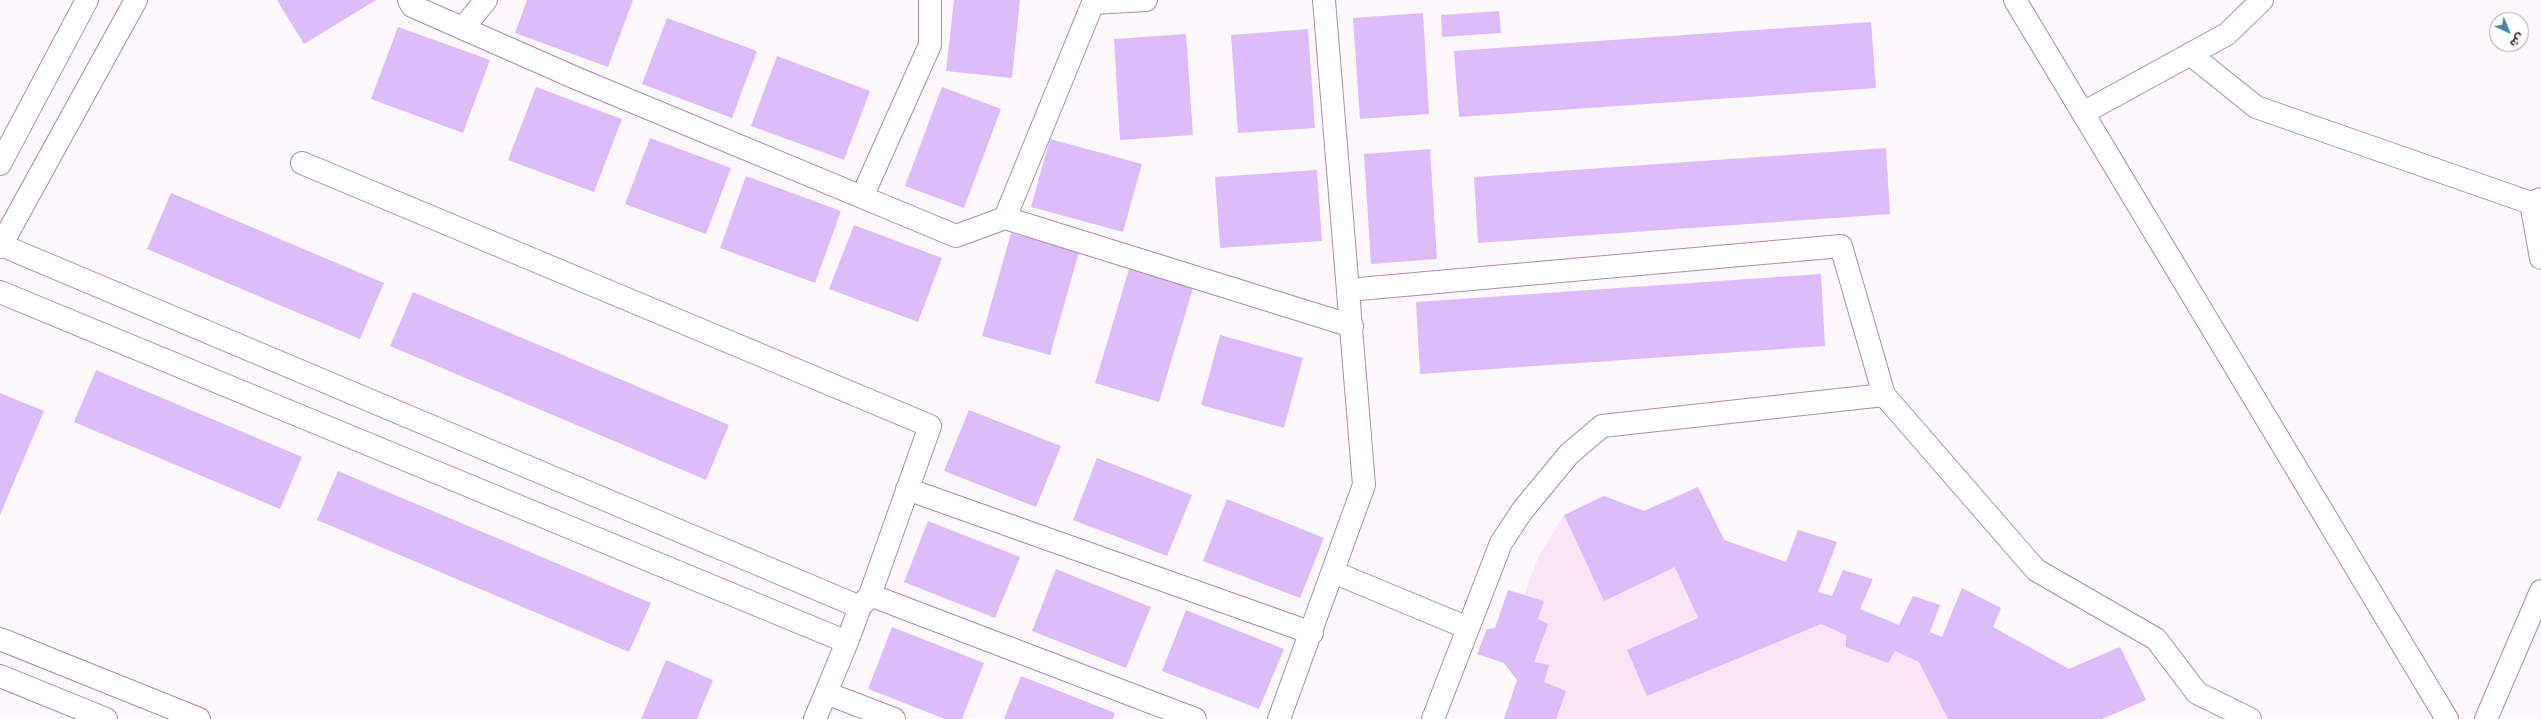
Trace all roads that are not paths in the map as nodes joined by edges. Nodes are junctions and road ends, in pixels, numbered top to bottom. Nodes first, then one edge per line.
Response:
1 (87, 0) edge
2 (136, 0) edge
3 (409, 0) edge
4 (486, 0) edge
5 (930, 0) edge
6 (1146, 0) edge
7 (1324, 0) edge
8 (2015, 0) edge
9 (2262, 0) edge
10 (1093, 2) edge
11 (463, 28) junction
12 (2190, 54) junction
13 (2083, 113) junction
14 (0, 164) edge
15 (302, 164) dead end
16 (862, 197) junction
17 (2536, 201) edge
18 (1005, 218) junction
19 (1, 246) edge
20 (2541, 258) edge
21 (1348, 290) junction
22 (0, 292) edge
23 (1352, 326) junction
24 (1884, 394) junction
25 (907, 489) junction
26 (1334, 572) junction
27 (2541, 591) edge
28 (865, 601) junction
29 (1468, 628) junction
30 (1312, 633) junction
31 (0, 639) edge
32 (847, 642) junction
33 (0, 676) edge
34 (826, 694) junction
35 (106, 719) edge
36 (199, 719) edge
37 (815, 719) edge
38 (894, 719) edge
39 (1195, 719) edge
40 (1279, 719) edge
41 (1433, 719) edge
42 (2250, 719) edge
43 (2446, 719) edge
44 (2486, 719) edge

1 - 14 street
2 - 19 street
3 - 11 street
4 - 11 street
5 - 16 street
6 - 10 street
7 - 21 street
8 - 13 street
9 - 12 street
10 - 18 street
11 - 16 street
12 - 13 street
12 - 17 street
13 - 43 street
15 - 25 street
16 - 18 street
17 - 20 street
18 - 23 street
19 - 28 street
21 - 23 street
21 - 24 street
22 - 32 street
23 - 26 street
24 - 29 street
24 - 42 street
25 - 28 street
25 - 30 street
26 - 29 street
26 - 30 street
27 - 44 street
28 - 32 street
28 - 39 street
29 - 41 street
30 - 40 street
31 - 36 street
32 - 34 street
33 - 35 street
34 - 37 street
34 - 38 street

